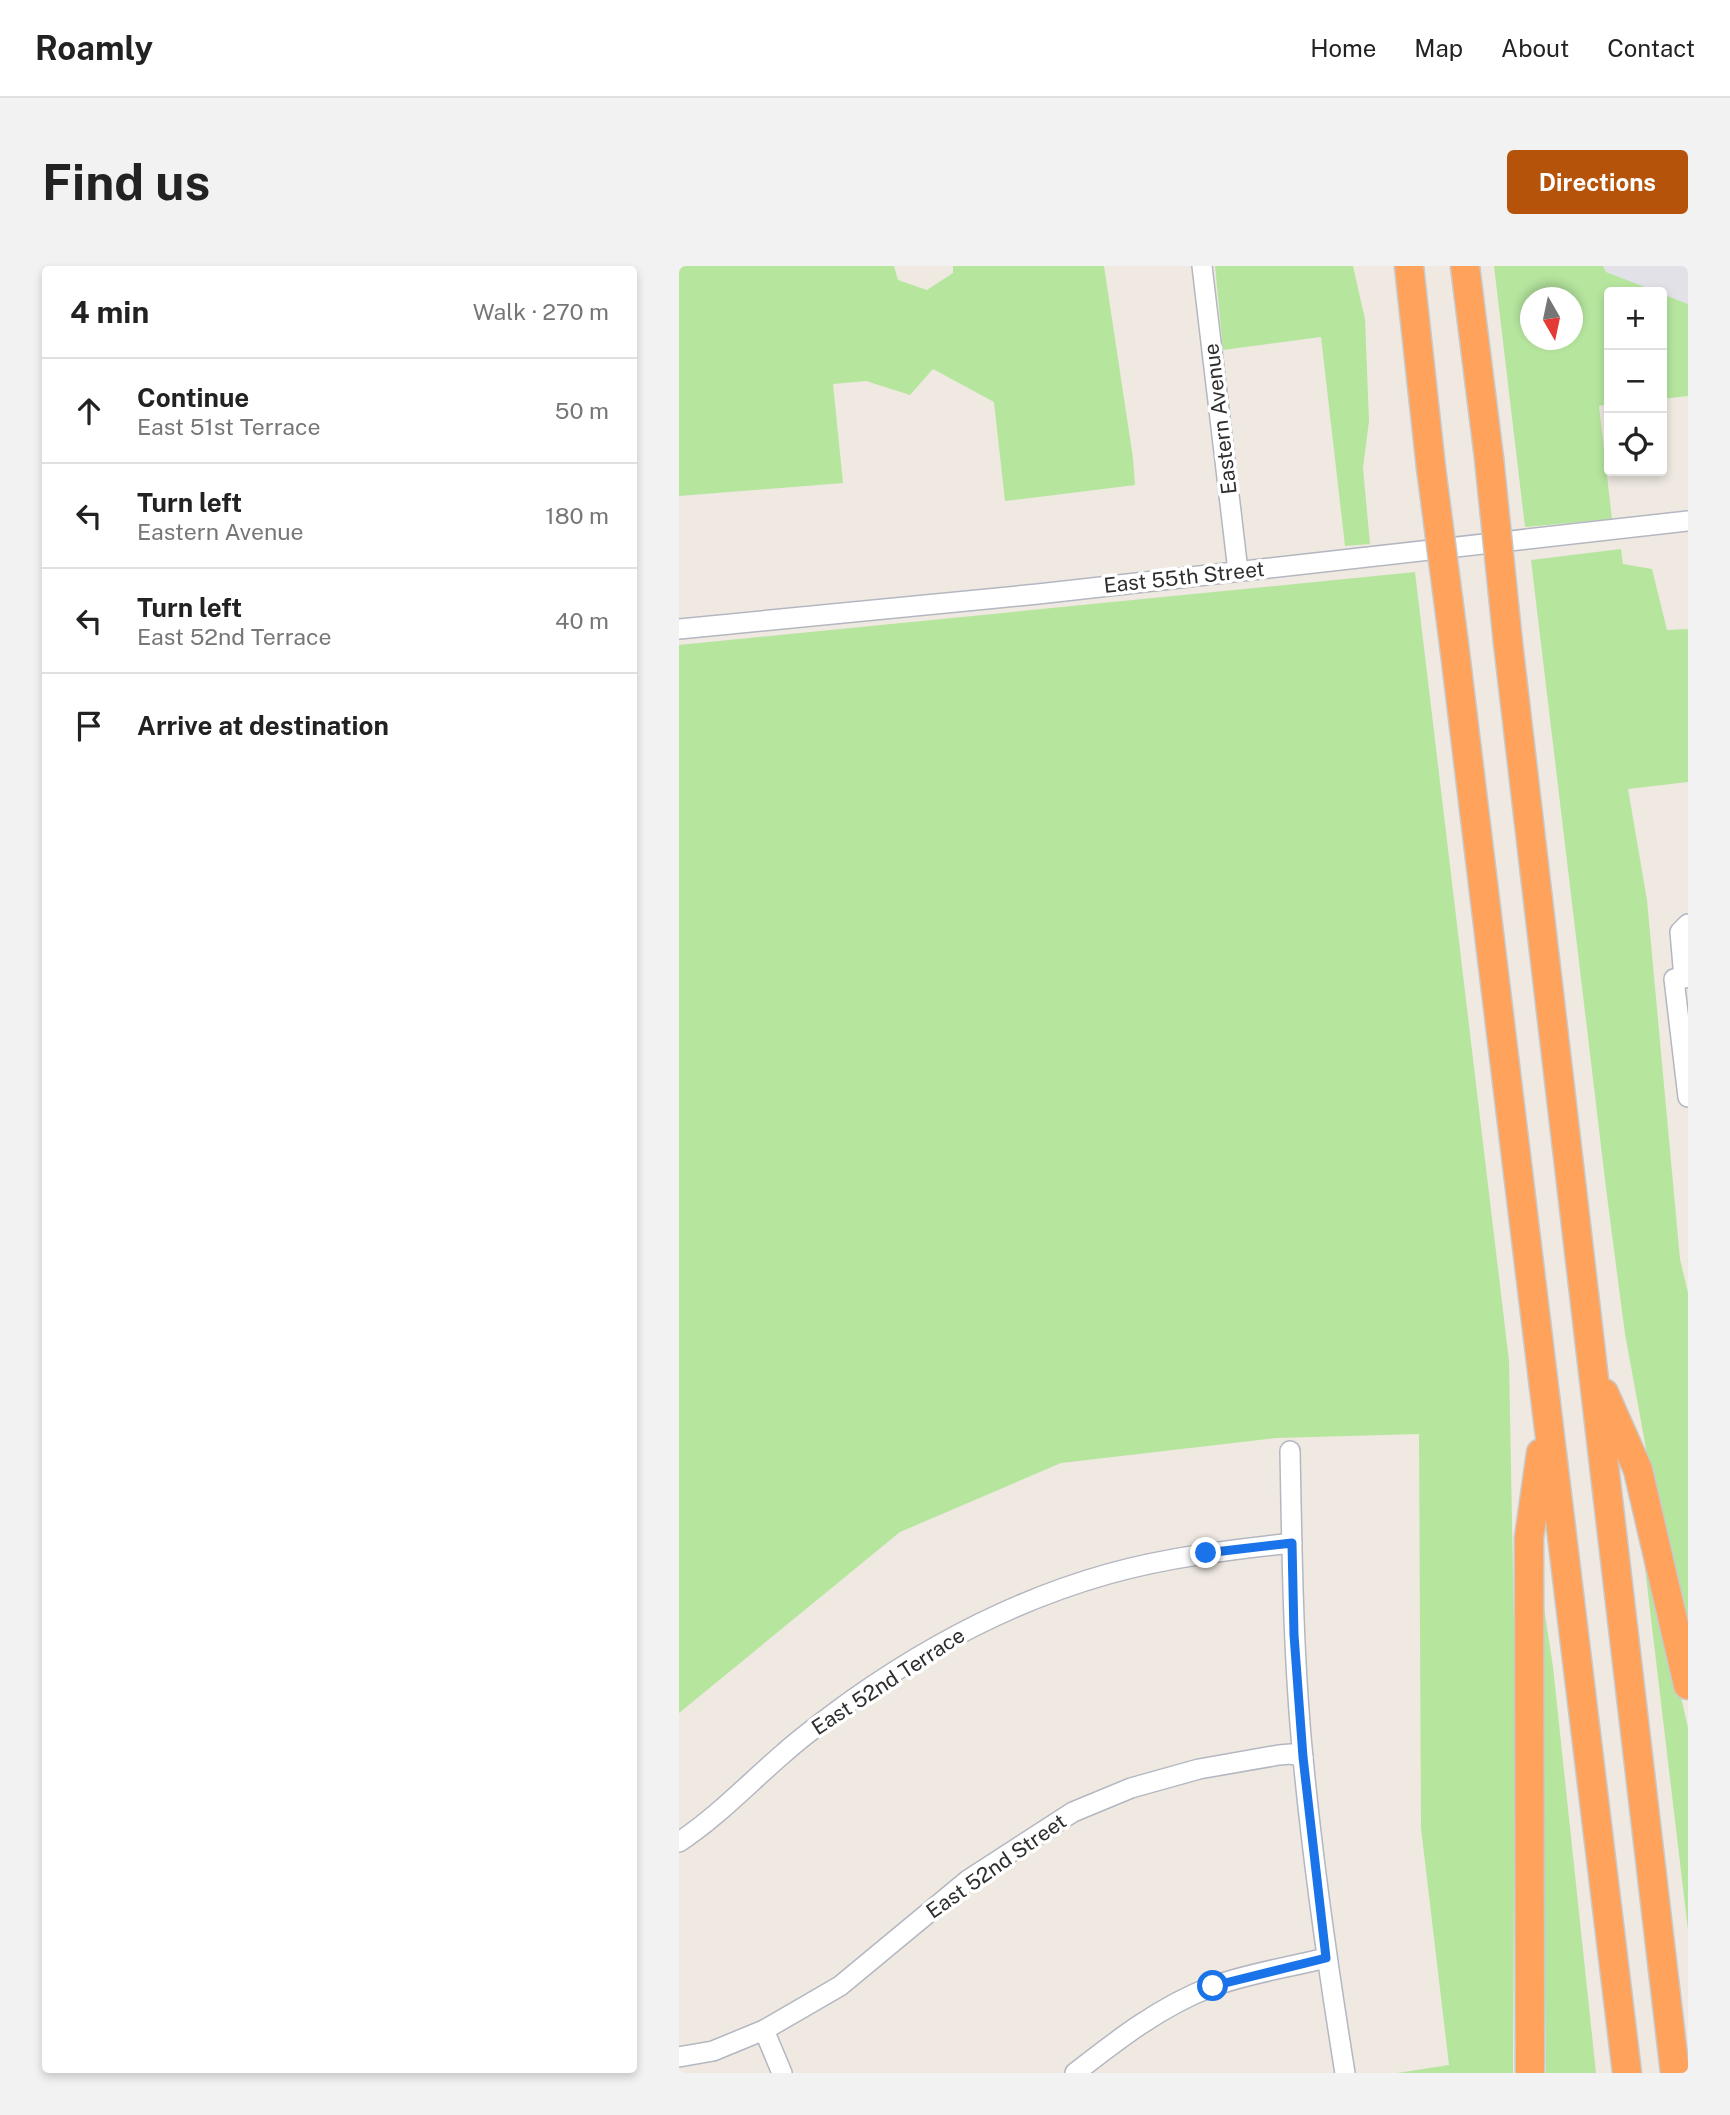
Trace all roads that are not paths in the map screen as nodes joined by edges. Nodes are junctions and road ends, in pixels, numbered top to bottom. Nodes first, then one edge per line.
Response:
1 (1202, 266) edge
2 (1409, 266) edge
3 (1465, 266) edge
4 (1688, 521) edge
5 (1238, 571) junction
6 (679, 629) edge
7 (1688, 924) edge
8 (1682, 978) edge
9 (1688, 1097) edge
10 (1593, 1367) junction
11 (1547, 1416) junction
12 (1290, 1451) dead end
13 (1292, 1543) junction
14 (1688, 1685) edge
15 (1303, 1757) junction
16 (679, 1842) edge
17 (1326, 1958) junction
18 (764, 2030) junction
19 (679, 2057) edge
20 (1674, 2071) edge
21 (782, 2073) edge
22 (1075, 2073) edge
23 (1345, 2073) edge
24 (1530, 2073) edge
25 (1627, 2073) edge

1 - 5 street, Eastern Avenue
2 - 11 highway, bridge
3 - 10 highway, bridge
4 - 5 street, East 55th Street
5 - 6 street, East 55th Street
7 - 8 street
8 - 9 street
10 - 14 highway
10 - 20 highway
11 - 24 highway
11 - 25 highway
12 - 13 street
13 - 15 street
13 - 16 street, East 52nd Terrace
15 - 17 street
15 - 18 street, East 52nd Street
17 - 22 street
17 - 23 street
18 - 19 street, East 52nd Street
18 - 21 street

